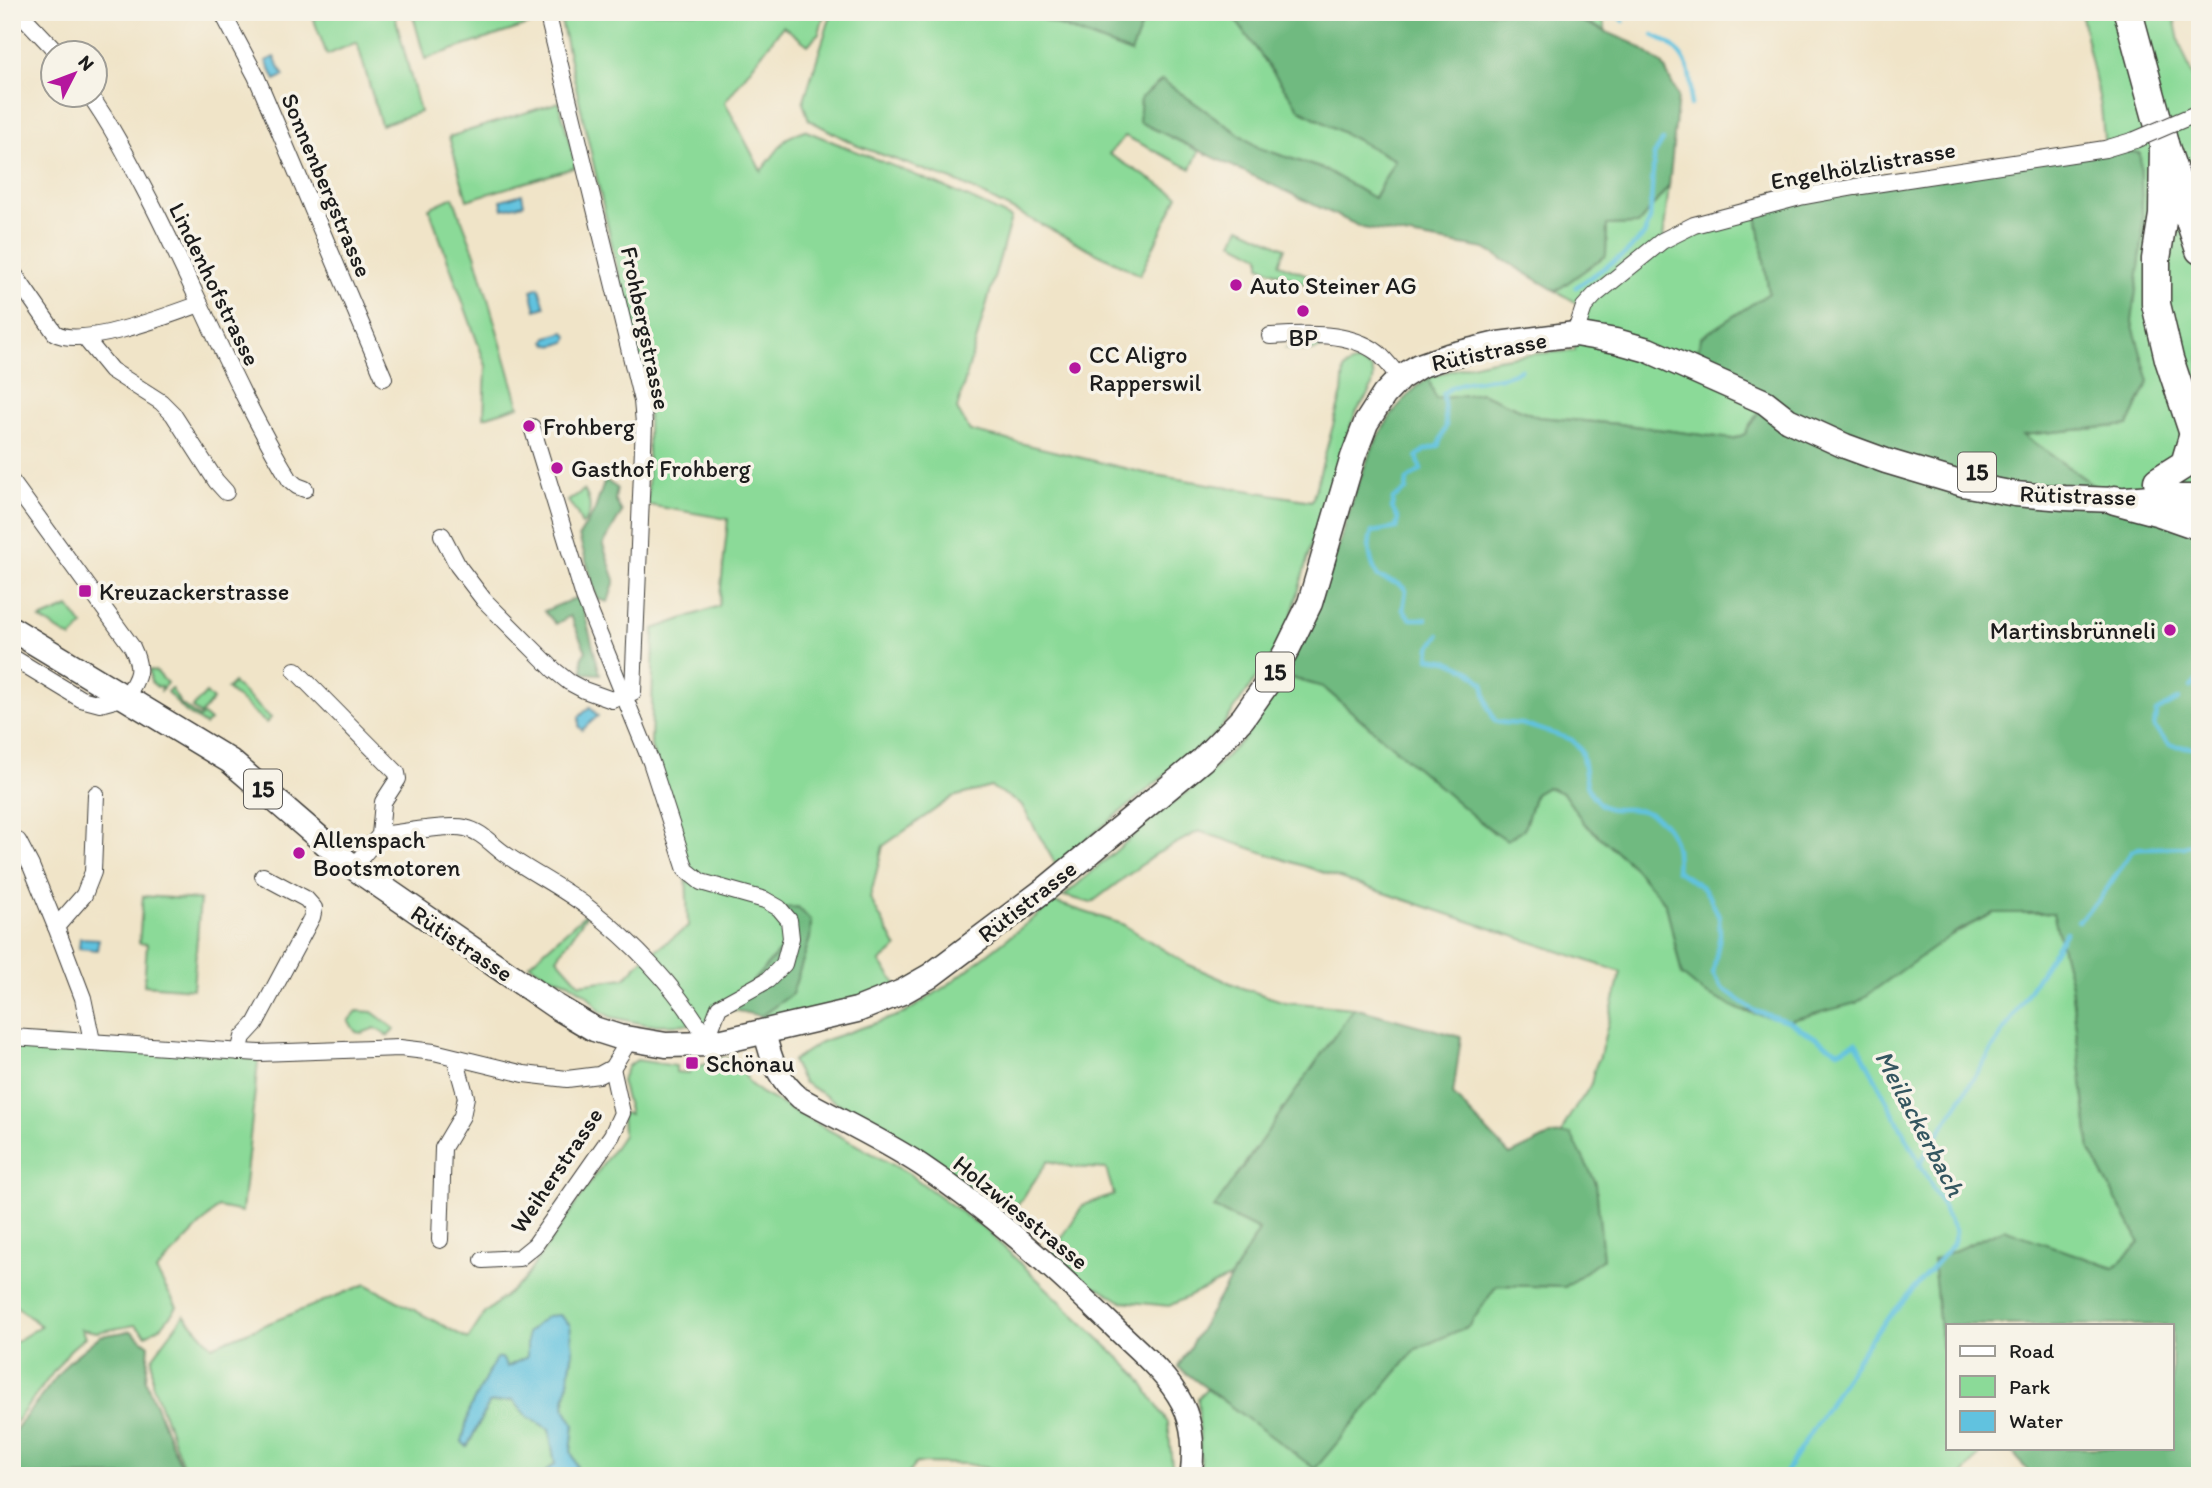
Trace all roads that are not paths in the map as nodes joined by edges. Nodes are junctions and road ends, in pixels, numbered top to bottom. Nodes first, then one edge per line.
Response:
1 (19, 12) edge
2 (222, 12) edge
3 (547, 12) edge
4 (2128, 12) edge
5 (44, 38) edge
6 (98, 108) edge
7 (2199, 113) edge
8 (2164, 144) junction
9 (2200, 250) edge
10 (12, 271) edge
11 (200, 304) junction
12 (1575, 334) junction
13 (1270, 336) dead end
14 (84, 337) junction
15 (384, 377) dead end
16 (1400, 378) junction
17 (1765, 402) junction
18 (531, 427) dead end
19 (2197, 445) edge
20 (2200, 479) edge
21 (2158, 481) junction
22 (12, 482) edge
23 (305, 489) dead end
24 (226, 492) dead end
25 (2200, 497) edge
26 (2115, 500) junction
27 (2200, 526) edge
28 (442, 536) dead end
29 (12, 629) edge
30 (12, 657) edge
31 (295, 670) dead end
32 (126, 697) junction
33 (623, 697) junction
34 (96, 794) dead end
35 (380, 835) junction
36 (18, 841) dead end
37 (353, 867) junction
38 (263, 876) dead end
39 (56, 927) junction
40 (765, 1032) junction
41 (12, 1037) edge
42 (630, 1039) junction
43 (92, 1041) junction
44 (710, 1044) junction
45 (239, 1052) junction
46 (458, 1058) junction
47 (612, 1068) junction
48 (440, 1240) dead end
49 (483, 1260) dead end
50 (1191, 1476) edge

1 - 5 street
2 - 15 street, Sonnenbergstrasse
3 - 33 street, Frohbergstrasse
4 - 8 highway
6 - 11 street, Lindenhofstrasse
7 - 12 street, Engelhölzlistrasse, bridge
8 - 9 highway
8 - 19 highway
10 - 14 street
11 - 14 street
11 - 23 street, Lindenhofstrasse
12 - 16 main road, Rütistrasse / 15
12 - 17 main road, Rütistrasse / 15
13 - 16 street
14 - 24 street
16 - 40 main road, Rütistrasse / 15
17 - 21 main road, Rütistrasse / 15
17 - 26 main road, Rütistrasse / 15
18 - 33 street
19 - 21 highway
20 - 21 main road, Rütistrasse / 15
22 - 32 street
25 - 26 main road, Rütistrasse / 15
26 - 27 highway
28 - 33 street
29 - 32 main road, Rütistrasse / 15
30 - 32 street
31 - 35 street
32 - 37 main road, Rütistrasse / 15
33 - 44 street
34 - 39 street
35 - 37 street
35 - 44 street
36 - 39 street
37 - 42 main road, Rütistrasse / 15
38 - 45 street
39 - 43 street
40 - 44 main road, Rütistrasse / 15
40 - 50 street, Holzwiesstrasse
41 - 43 street
42 - 44 main road, Rütistrasse / 15
42 - 47 street
43 - 45 street
45 - 46 street
46 - 47 street
46 - 48 street
47 - 49 street, Weiherstrasse

